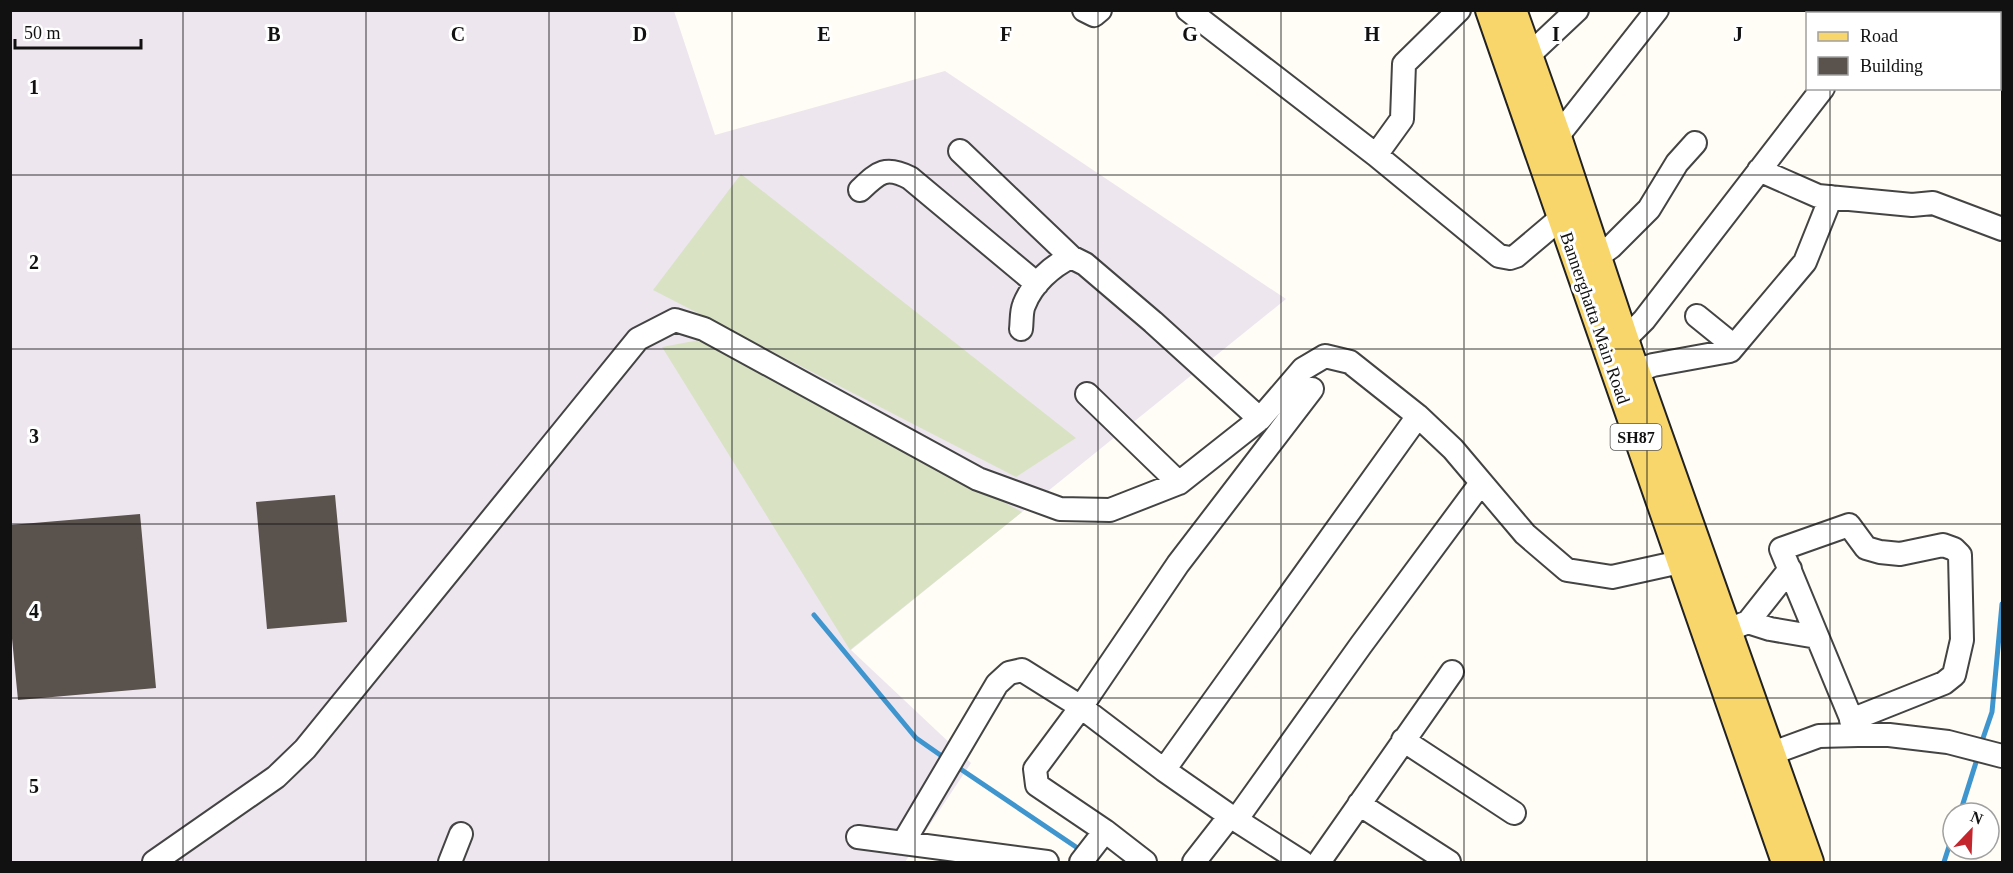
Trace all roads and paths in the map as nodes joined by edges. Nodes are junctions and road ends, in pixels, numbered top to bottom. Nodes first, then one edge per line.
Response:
1 (1084, 10) edge
2 (1100, 10) edge
3 (1188, 10) edge
4 (1459, 10) edge
5 (1490, 10) edge
6 (1512, 10) edge
7 (1577, 10) edge
8 (1656, 10) edge
9 (1528, 56) junction
10 (1821, 90) edge
11 (1557, 137) junction
12 (1695, 144) dead end
13 (960, 151) dead end
14 (1376, 156) junction
15 (1759, 170) junction
16 (860, 190) dead end
17 (1831, 197) junction
18 (1561, 218) junction
19 (2002, 229) edge
20 (1071, 257) junction
21 (1597, 257) junction
22 (1037, 284) junction
23 (1697, 316) dead end
24 (1021, 329) dead end
25 (1614, 342) junction
26 (1734, 346) junction
27 (1635, 372) junction
28 (1312, 388) dead end
29 (1088, 394) dead end
30 (1418, 416) junction
31 (1260, 419) junction
32 (1179, 483) junction
33 (1480, 483) junction
34 (1690, 558) junction
35 (1790, 569) junction
36 (1738, 626) junction
37 (1817, 636) junction
38 (1452, 672) dead end
39 (1081, 707) junction
40 (1855, 728) junction
41 (1403, 740) junction
42 (2002, 756) edge
43 (1760, 758) junction
44 (1164, 770) junction
45 (1359, 804) junction
46 (1514, 813) dead end
47 (1233, 818) junction
48 (1105, 831) junction
49 (461, 834) dead end
50 (858, 837) dead end
51 (903, 843) junction
52 (990, 859) edge
53 (154, 862) edge
54 (450, 862) edge
55 (1047, 862) edge
56 (1082, 862) edge
57 (1145, 862) edge
58 (1194, 862) edge
59 (1302, 862) edge
60 (1318, 862) edge
61 (1449, 862) edge
62 (1786, 862) edge
63 (1809, 862) edge

1 - 2 street
3 - 14 street
4 - 14 street
5 - 18 main road, Bannerghatta Main Road / SH87
6 - 9 main road
7 - 9 street
8 - 11 street
9 - 11 main road
10 - 15 street
11 - 21 main road
12 - 21 street
13 - 20 street
14 - 18 street
15 - 17 street
15 - 25 street
16 - 22 street
17 - 19 street
17 - 26 street
18 - 25 main road, Bannerghatta Main Road / SH87
20 - 22 street
20 - 31 street
21 - 25 main road
22 - 24 street
23 - 26 street
25 - 27 main road
25 - 34 main road, Bannerghatta Main Road / SH87
26 - 27 street
27 - 34 main road
28 - 39 street
29 - 32 street
30 - 31 street
30 - 33 street
30 - 44 street
31 - 32 street
32 - 53 street
33 - 34 street
33 - 47 street
34 - 36 main road
34 - 43 main road, Bannerghatta Main Road / SH87
35 - 36 street
35 - 37 street
35 - 40 street
36 - 37 street
36 - 43 main road
37 - 40 street
38 - 41 street
39 - 44 street
39 - 48 street
39 - 51 street
40 - 42 street
40 - 43 street
41 - 45 street
41 - 46 street
43 - 62 main road, Bannerghatta Main Road / SH87
43 - 63 main road
44 - 47 street
45 - 60 street
45 - 61 street
47 - 58 street
47 - 59 street
48 - 56 street
48 - 57 street
49 - 54 street
50 - 51 street
51 - 52 street
52 - 55 street

